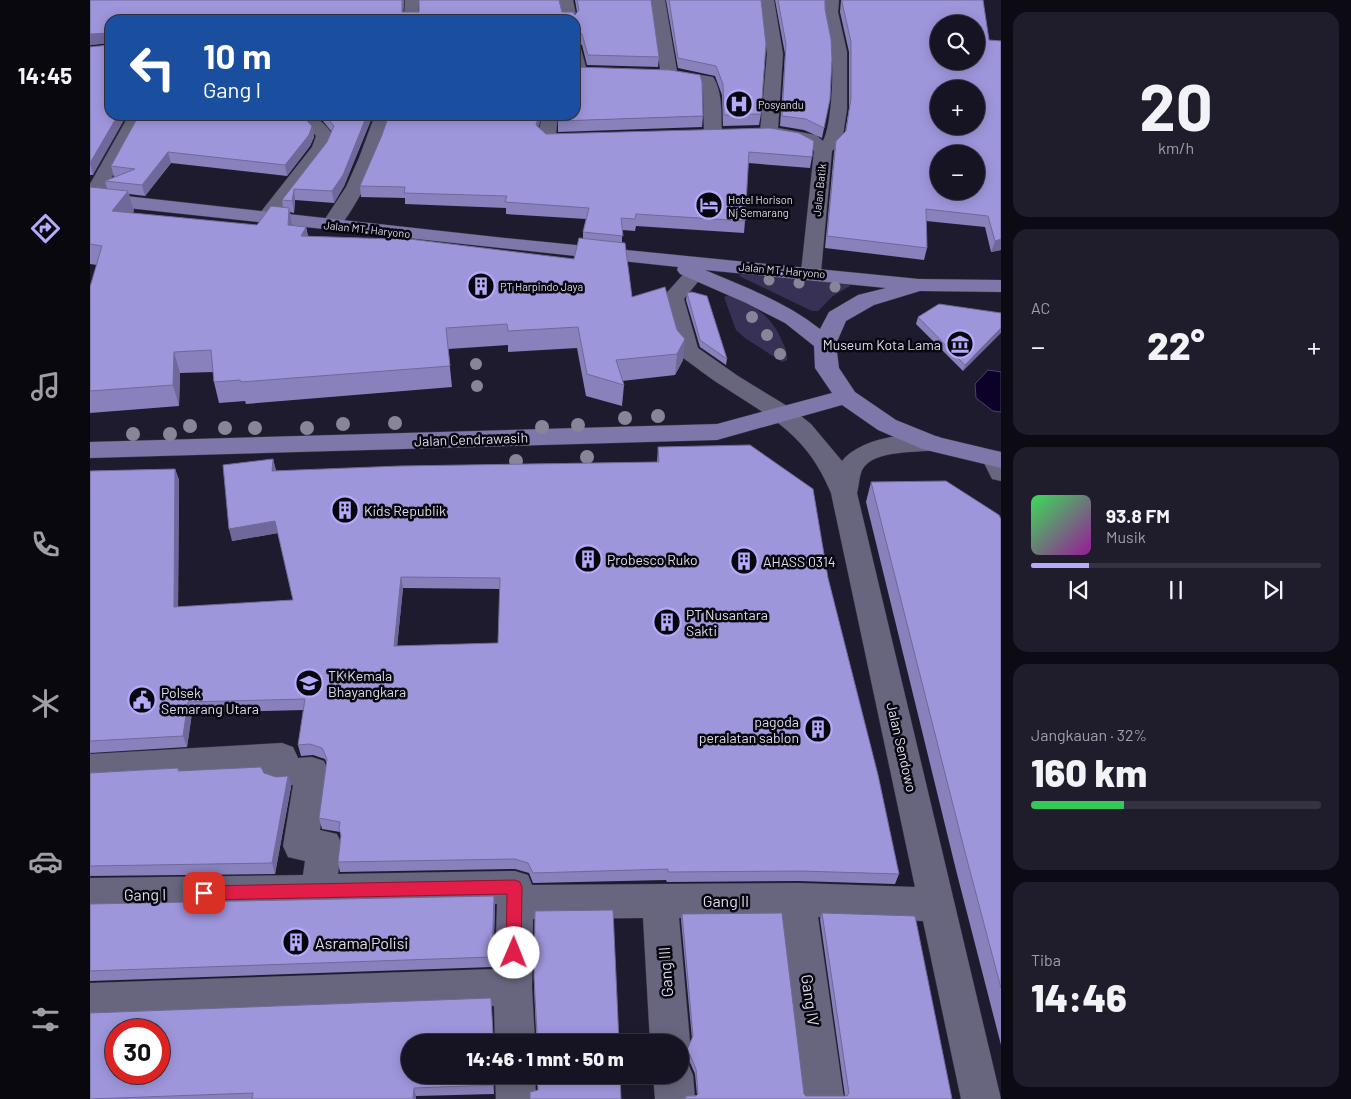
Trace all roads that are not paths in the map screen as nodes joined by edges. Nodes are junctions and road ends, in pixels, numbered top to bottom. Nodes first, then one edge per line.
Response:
1 (412, 0) edge
2 (566, 0) edge
3 (658, 0) edge
4 (767, 0) edge
5 (832, 0) edge
6 (411, 15) edge
7 (569, 15) edge
8 (580, 71) edge
9 (596, 71) edge
10 (650, 73) edge
11 (669, 74) junction
12 (134, 120) edge
13 (309, 120) edge
14 (381, 120) edge
15 (549, 120) edge
16 (750, 132) edge
17 (769, 132) junction
18 (732, 133) edge
19 (602, 139) edge
20 (824, 149) junction
21 (91, 198) edge
22 (266, 218) junction
23 (330, 225) junction
24 (645, 258) junction
25 (811, 272) junction
26 (695, 273) junction
27 (919, 285) junction
28 (1001, 286) edge
29 (824, 344) junction
30 (846, 396) junction
31 (783, 414) junction
32 (931, 443) junction
33 (90, 450) edge
34 (999, 464) edge
35 (844, 494) junction
36 (90, 768) edge
37 (318, 891) junction
38 (90, 895) edge
39 (798, 900) junction
40 (660, 901) junction
41 (515, 902) junction
42 (938, 905) junction
43 (513, 987) junction
44 (90, 1002) edge
45 (515, 1034) edge
46 (669, 1034) edge
47 (516, 1084) edge
48 (674, 1084) edge
49 (516, 1099) edge
50 (675, 1099) edge
51 (824, 1099) edge
52 (981, 1099) edge

1 - 6 street
2 - 7 street
3 - 11 street
4 - 17 street
5 - 20 street
8 - 9 street
10 - 11 street
11 - 18 street
12 - 21 street
13 - 22 street
14 - 23 street
15 - 19 street
16 - 17 street, Jalan Batik
17 - 20 street, Jalan Batik
20 - 25 street, Jalan Batik
21 - 22 main road, Jalan MT. Haryono
22 - 23 main road, Jalan MT. Haryono
23 - 24 main road, Jalan MT. Haryono
24 - 25 main road, Jalan MT. Haryono
24 - 26 main road, Jalan MT. Haryono
25 - 27 main road, Jalan MT. Haryono
26 - 29 main road, Jalan MT. Haryono
26 - 31 street, Jalan Sendowo
27 - 28 main road
27 - 29 main road
29 - 30 main road
30 - 31 main road, Jalan Cendrawasih
30 - 32 main road
31 - 33 main road, Jalan Cendrawasih
31 - 35 street, Jalan Sendowo
32 - 34 main road
32 - 35 street
35 - 42 street, Jalan Sendowo
36 - 37 street
37 - 38 street, Gang I
37 - 41 street, Gang I
39 - 40 street, Gang II
39 - 42 street, Gang II
39 - 51 street, Gang IV
40 - 41 street, Gang II
40 - 46 street, Gang III
41 - 43 street
42 - 52 street, Jalan Sendowo
43 - 44 street
43 - 45 street
47 - 49 street
48 - 50 street

